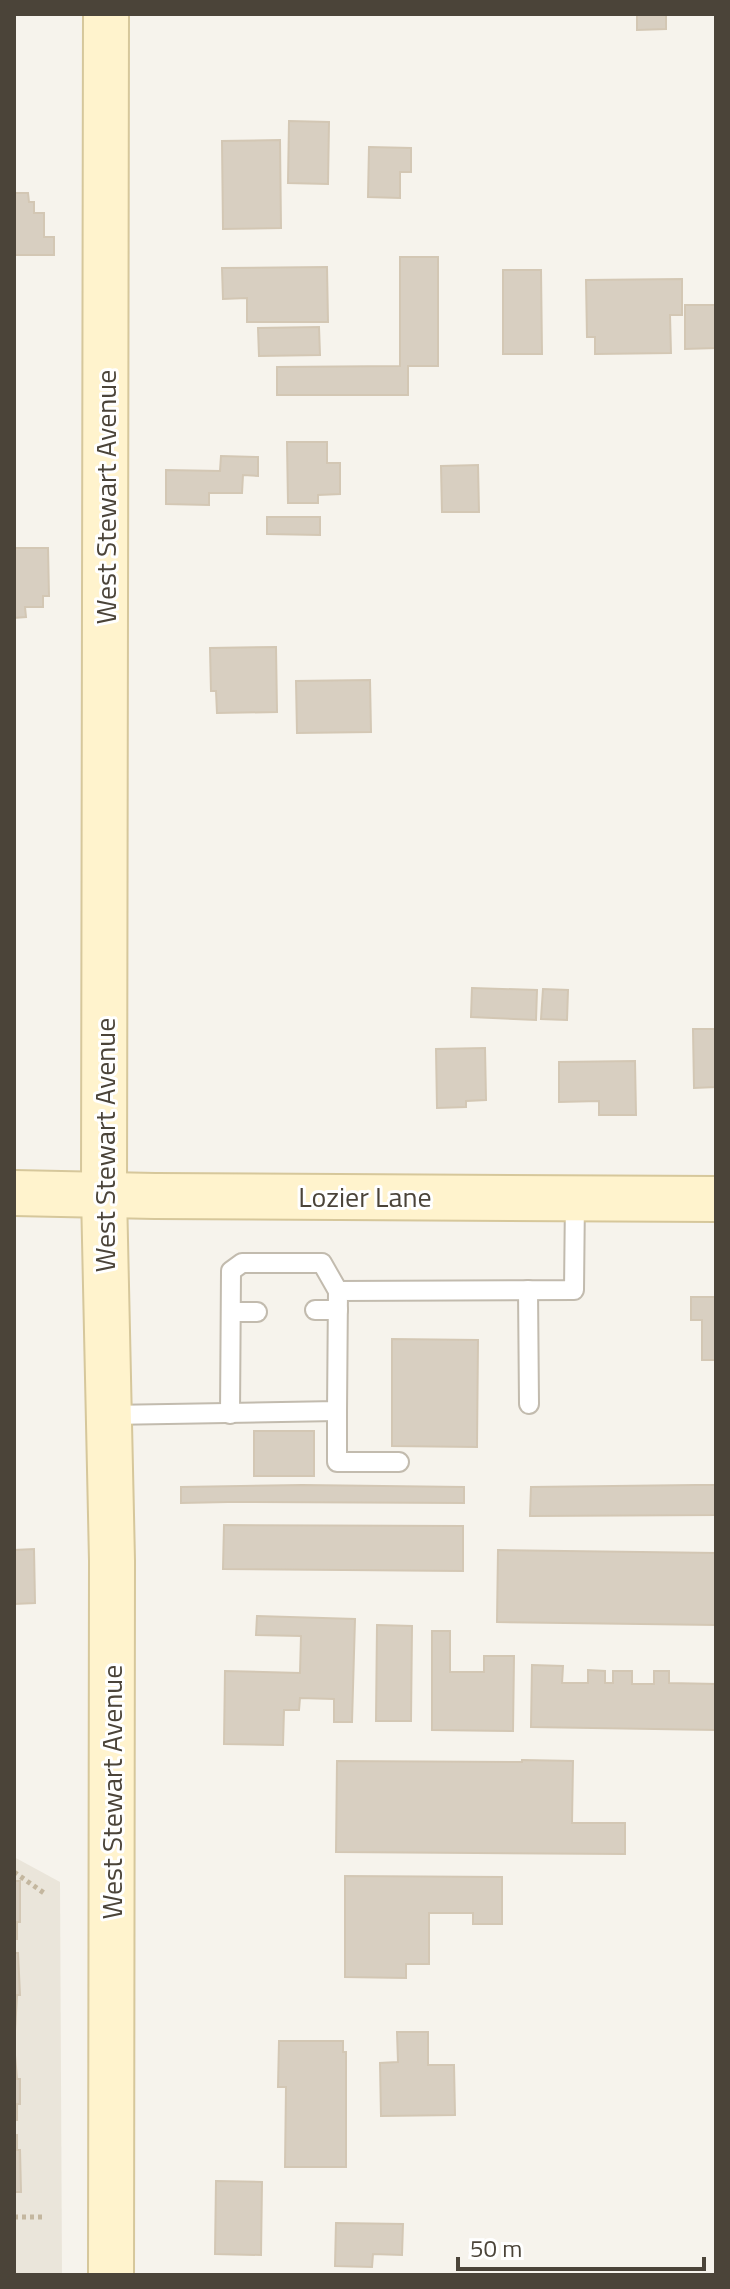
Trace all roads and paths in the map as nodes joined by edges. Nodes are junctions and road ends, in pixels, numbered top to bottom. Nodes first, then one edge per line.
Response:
1 (106, 14) edge
2 (14, 1193) edge
3 (104, 1194) junction
4 (575, 1198) junction
5 (716, 1199) edge
6 (528, 1290) junction
7 (338, 1300) junction
8 (315, 1310) dead end
9 (232, 1312) junction
10 (257, 1312) dead end
11 (529, 1404) dead end
12 (337, 1406) junction
13 (230, 1414) junction
14 (109, 1415) junction
15 (399, 1462) dead end
16 (14, 1872) edge
17 (44, 1893) dead end
18 (14, 2217) edge
19 (45, 2217) dead end
20 (111, 2275) edge

1 - 3 main road, West Stewart Avenue
2 - 3 main road, Lozier Lane
3 - 4 main road, Lozier Lane
3 - 14 main road, West Stewart Avenue
4 - 5 main road, Lozier Lane
4 - 6 lane
6 - 7 lane
6 - 11 lane
7 - 8 lane
7 - 9 lane
7 - 12 lane
9 - 10 lane
9 - 13 lane
12 - 13 lane
12 - 15 lane
13 - 14 lane
14 - 20 main road, West Stewart Avenue
16 - 17 path
18 - 19 path

